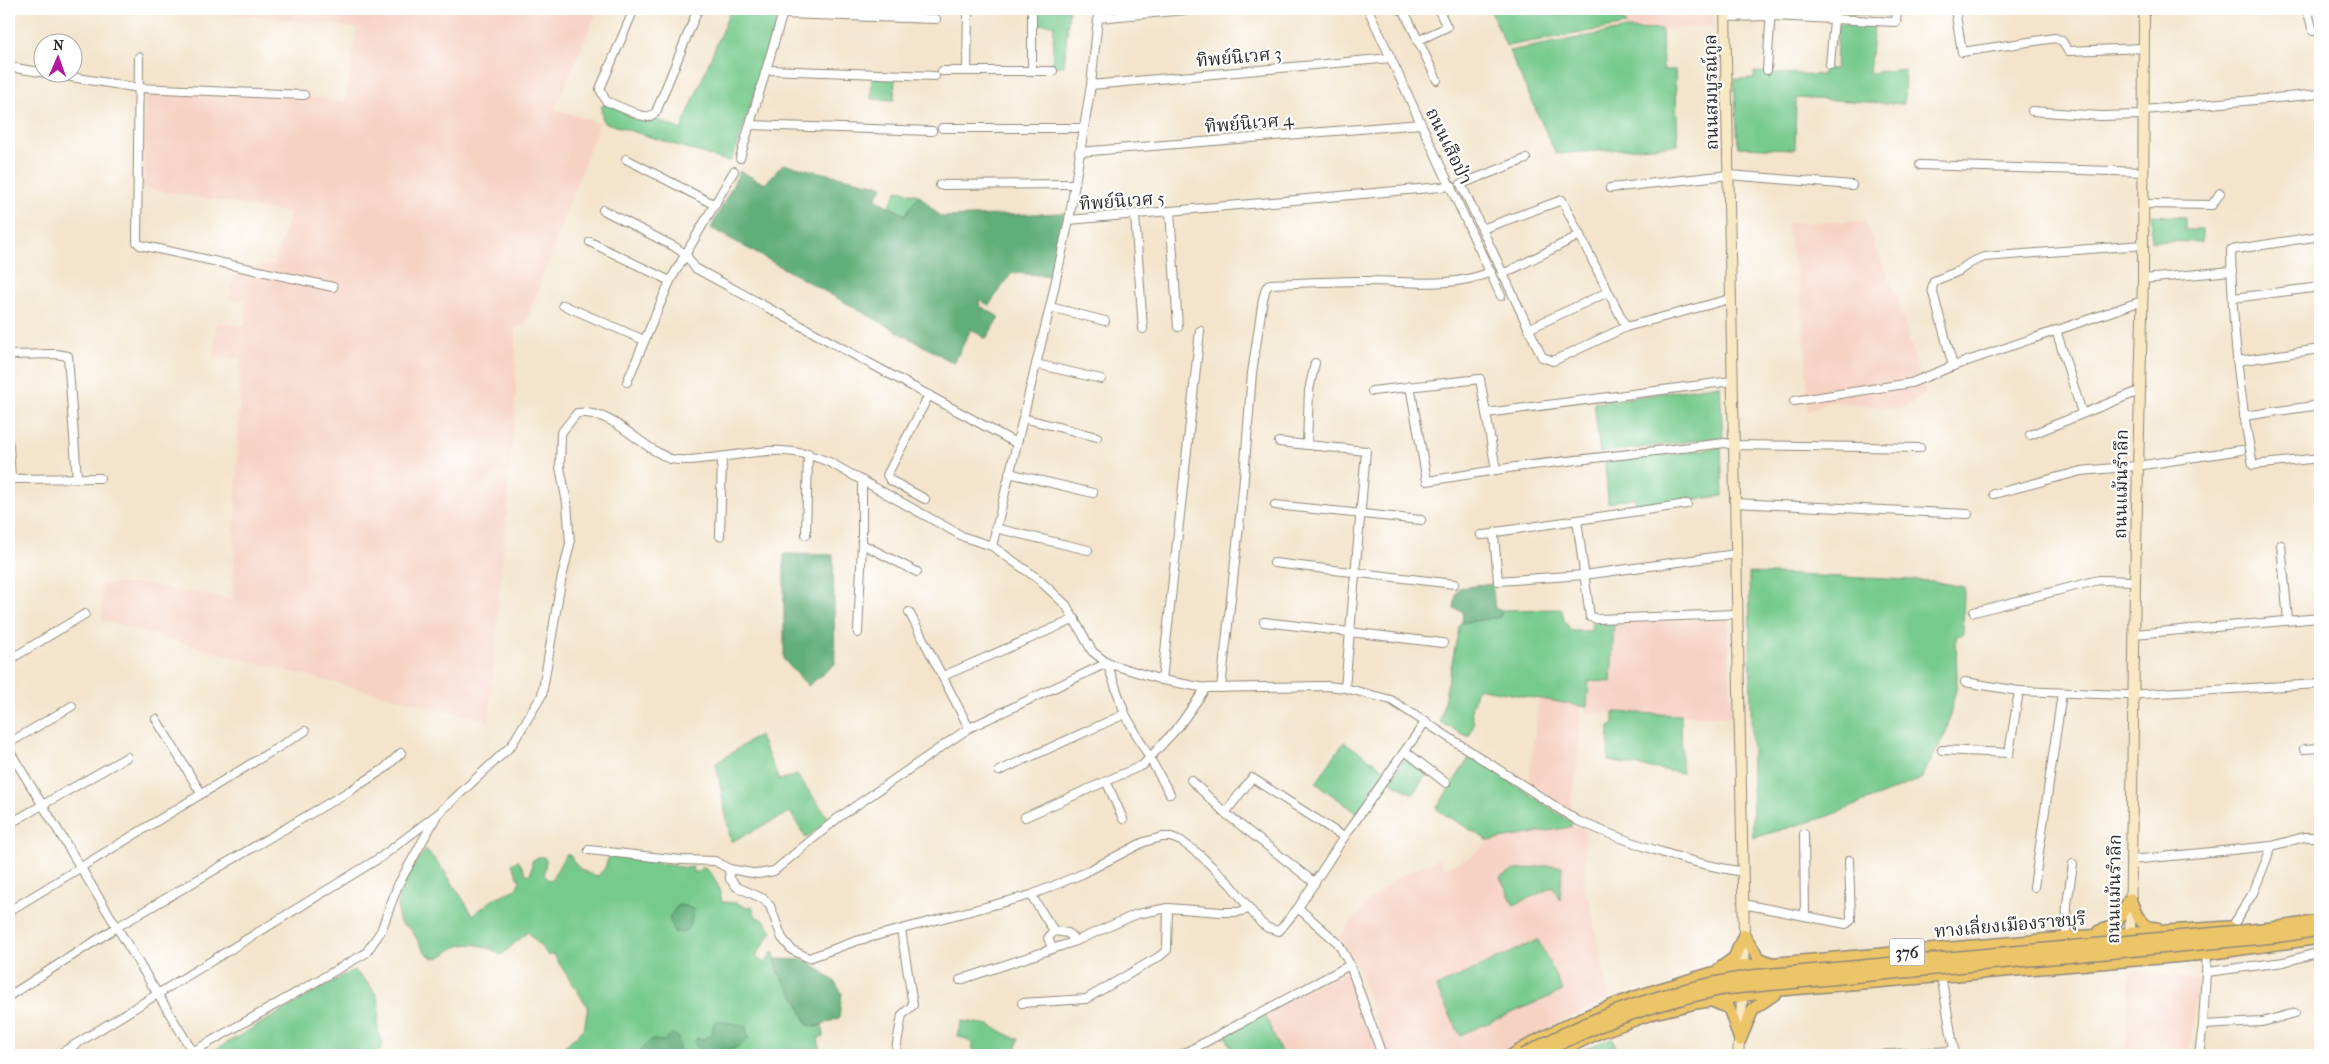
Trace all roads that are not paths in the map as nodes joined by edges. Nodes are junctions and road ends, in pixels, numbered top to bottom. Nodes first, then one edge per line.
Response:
1 (634, 9) edge
2 (698, 9) edge
3 (968, 9) edge
4 (1032, 9) edge
5 (1099, 9) edge
6 (1197, 9) edge
7 (1368, 9) edge
8 (1398, 9) edge
9 (1438, 9) edge
10 (1835, 9) edge
11 (1897, 9) edge
12 (1955, 9) edge
13 (2144, 9) edge
14 (2308, 9) edge
15 (784, 11) edge
16 (1771, 12) edge
17 (1726, 13) edge
18 (1098, 18) junction
19 (1834, 19) junction
20 (936, 20) dead end
21 (2313, 31) dead end
22 (1417, 41) junction
23 (2144, 48) junction
24 (139, 57) dead end
25 (1390, 58) junction
26 (1830, 64) dead end
27 (9, 67) edge
28 (768, 70) junction
29 (1767, 70) dead end
30 (942, 71) dead end
31 (967, 71) junction
32 (1032, 71) junction
33 (1053, 71) dead end
34 (935, 76) dead end
35 (1437, 80) dead end
36 (1091, 85) junction
37 (139, 88) junction
38 (2320, 94) edge
39 (304, 95) dead end
40 (2032, 112) dead end
41 (2144, 113) junction
42 (1422, 124) junction
43 (751, 125) junction
44 (942, 128) dead end
45 (1083, 128) junction
46 (932, 131) dead end
47 (1080, 152) junction
48 (740, 158) dead end
49 (1526, 158) dead end
50 (626, 159) dead end
51 (1920, 165) dead end
52 (734, 171) dead end
53 (2144, 172) junction
54 (1729, 175) junction
55 (940, 184) dead end
56 (1074, 184) junction
57 (1852, 185) dead end
58 (1452, 186) junction
59 (1610, 188) dead end
60 (2220, 193) dead end
61 (2143, 204) junction
62 (716, 205) junction
63 (603, 210) dead end
64 (1170, 212) junction
65 (1135, 215) junction
66 (1069, 220) junction
67 (1482, 229) junction
68 (1580, 235) junction
69 (2320, 236) edge
70 (590, 242) dead end
71 (2143, 245) junction
72 (686, 255) junction
73 (2232, 271) junction
74 (1491, 272) junction
75 (1503, 274) junction
76 (2143, 279) junction
77 (670, 281) junction
78 (333, 287) dead end
79 (2320, 287) edge
80 (1608, 292) junction
81 (1502, 296) dead end
82 (1730, 298) junction
83 (2234, 298) junction
84 (2142, 301) junction
85 (563, 305) dead end
86 (1050, 307) junction
87 (1105, 321) dead end
88 (1178, 327) dead end
89 (1626, 327) junction
90 (1144, 329) dead end
91 (1528, 329) junction
92 (2056, 330) junction
93 (1200, 331) dead end
94 (644, 340) junction
95 (2320, 349) edge
96 (9, 355) edge
97 (2237, 361) junction
98 (1315, 363) dead end
99 (1036, 364) junction
100 (1954, 366) junction
101 (1101, 380) dead end
102 (1732, 381) junction
103 (627, 382) dead end
104 (1410, 386) junction
105 (1372, 390) dead end
106 (2139, 391) junction
107 (929, 395) junction
108 (1794, 401) dead end
109 (2320, 406) edge
110 (1486, 413) junction
111 (2082, 414) junction
112 (2244, 416) junction
113 (1023, 418) junction
114 (2030, 434) dead end
115 (1097, 437) dead end
116 (1279, 442) dead end
117 (1016, 443) junction
118 (1307, 444) junction
119 (9, 445) edge
120 (1734, 446) junction
121 (1920, 448) dead end
122 (2241, 450) dead end
123 (808, 453) junction
124 (722, 457) junction
125 (2320, 458) edge
126 (2138, 466) junction
127 (1496, 470) junction
128 (1009, 473) junction
129 (77, 478) junction
130 (100, 478) dead end
131 (10, 479) edge
132 (862, 482) junction
133 (1093, 493) dead end
134 (1994, 494) dead end
135 (925, 499) dead end
136 (1735, 503) junction
137 (1687, 504) dead end
138 (1276, 505) dead end
139 (1361, 514) junction
140 (1968, 514) dead end
141 (1420, 520) dead end
142 (1577, 520) junction
143 (995, 528) junction
144 (806, 534) dead end
145 (1495, 534) junction
146 (1481, 535) dead end
147 (720, 536) dead end
148 (862, 544) junction
149 (2281, 545) dead end
150 (992, 546) junction
151 (1088, 550) dead end
152 (1736, 554) junction
153 (1274, 563) dead end
154 (918, 572) dead end
155 (1355, 573) junction
156 (1584, 575) junction
157 (2135, 582) junction
158 (1454, 584) dead end
159 (909, 612) dead end
160 (1974, 612) dead end
161 (85, 614) dead end
162 (1737, 614) junction
163 (2320, 618) edge
164 (1075, 619) junction
165 (2288, 620) junction
166 (1264, 622) dead end
167 (1349, 632) junction
168 (858, 633) dead end
169 (2134, 634) junction
170 (1443, 642) dead end
171 (9, 660) edge
172 (1107, 664) junction
173 (943, 676) junction
174 (1162, 680) junction
175 (1965, 682) dead end
176 (2320, 684) edge
177 (1206, 688) junction
178 (1221, 688) junction
179 (1345, 688) junction
180 (2019, 691) junction
181 (2062, 693) junction
182 (2134, 693) junction
183 (72, 706) dead end
184 (1125, 714) junction
185 (156, 719) dead end
186 (1426, 721) junction
187 (969, 728) junction
188 (305, 731) dead end
189 (9, 743) edge
190 (2320, 748) edge
191 (2304, 749) dead end
192 (9, 750) edge
193 (1942, 750) dead end
194 (1405, 751) junction
195 (401, 753) dead end
196 (126, 757) dead end
197 (1151, 759) junction
198 (999, 771) dead end
199 (1191, 780) dead end
200 (1107, 783) junction
201 (1446, 783) dead end
202 (201, 793) junction
203 (1170, 794) dead end
204 (42, 804) junction
205 (438, 813) junction
206 (1225, 813) junction
207 (1025, 817) dead end
208 (1124, 818) dead end
209 (9, 824) edge
210 (1804, 834) dead end
211 (1344, 837) junction
212 (2320, 837) edge
213 (2272, 846) junction
214 (589, 850) dead end
215 (1848, 860) dead end
216 (2131, 860) junction
217 (2072, 864) dead end
218 (80, 867) junction
219 (729, 870) junction
220 (1742, 872) junction
221 (1315, 883) junction
222 (2034, 887) dead end
223 (1031, 895) junction
224 (2130, 899) junction
225 (1743, 904) junction
226 (1168, 908) junction
227 (1298, 908) junction
228 (1249, 909) junction
229 (9, 911) edge
230 (1804, 915) junction
231 (2320, 917) edge
232 (2320, 921) edge
233 (2232, 926) junction
234 (117, 927) junction
235 (902, 930) junction
236 (2179, 930) junction
237 (2320, 930) edge
238 (1054, 931) junction
239 (2130, 933) junction
240 (1744, 935) junction
241 (2088, 936) junction
242 (2066, 938) junction
243 (2320, 938) edge
244 (1076, 941) junction
245 (1052, 948) junction
246 (2320, 952) edge
247 (2207, 954) junction
248 (2130, 960) junction
249 (1772, 964) junction
250 (1350, 965) junction
251 (1743, 966) junction
252 (1716, 971) junction
253 (2207, 972) junction
254 (1941, 975) junction
255 (960, 980) dead end
256 (1780, 990) junction
257 (159, 995) junction
258 (9, 996) edge
259 (1743, 997) junction
260 (1710, 1001) junction
261 (1022, 1003) dead end
262 (2295, 1014) dead end
263 (2203, 1025) junction
264 (1740, 1040) junction
265 (190, 1053) edge
266 (58, 1055) edge
267 (895, 1055) edge
268 (1181, 1055) edge
269 (1382, 1055) edge
270 (1512, 1055) edge
271 (1523, 1055) edge
272 (1540, 1055) edge
273 (1553, 1055) edge
274 (1738, 1055) edge
275 (1871, 1055) edge
276 (2198, 1055) edge

1 - 2 street
3 - 31 street
4 - 32 street
5 - 18 street
6 - 18 street
7 - 25 street, ถนนเสือป่า
8 - 22 street
9 - 22 street
10 - 19 street
11 - 19 street
12 - 23 street
13 - 23 street, ถนนแม้นรำลึก
14 - 21 street
15 - 20 street
15 - 28 street
16 - 17 street
16 - 19 street
16 - 29 street
17 - 54 street, ถนนสมบูรณ์กูล
18 - 36 street
19 - 26 street
22 - 35 street
23 - 41 street, ถนนแม้นรำลึก
24 - 37 street
25 - 36 street, ทิพย์นิเวศ 3
25 - 42 street, ถนนเสือป่า
27 - 37 street
28 - 34 street
28 - 43 street
30 - 31 street
31 - 32 street
32 - 33 street
36 - 45 street
37 - 39 street
37 - 78 street
38 - 41 street
40 - 41 street
41 - 53 street, ถนนแม้นรำลึก
42 - 47 street, ทิพย์นิเวศ 4
42 - 58 street, ถนนเสือป่า
43 - 46 street
43 - 48 street
44 - 45 street
45 - 47 street
47 - 56 street
49 - 67 street
50 - 62 street
51 - 53 street
52 - 62 street
53 - 61 street, ถนนแม้นรำลึก
54 - 57 street
54 - 59 street
54 - 82 street, ถนนสมบูรณ์กูล
55 - 56 street
56 - 66 street
58 - 64 street, ทิพย์นิเวศ 5
58 - 74 street, ถนนเสือป่า
60 - 61 street
61 - 71 street, ถนนแม้นรำลึก
62 - 72 street
63 - 72 street
64 - 65 street, ทิพย์นิเวศ 5
64 - 88 street
65 - 66 street, ทิพย์นิเวศ 5
65 - 90 street
66 - 86 street, ทิพย์นิเวศ 5
67 - 68 street
67 - 75 street
68 - 75 street
68 - 80 street
69 - 73 street
70 - 77 street
71 - 76 street, ถนนแม้นรำลึก
71 - 100 street
72 - 77 street
72 - 107 street
73 - 76 street
73 - 83 street
74 - 81 street, ถนนเสือป่า
74 - 178 street
75 - 91 street
76 - 84 street, ถนนแม้นรำลึก
77 - 94 street
79 - 83 street
80 - 89 street
80 - 91 street
82 - 89 street
82 - 102 street, ถนนสมบูรณ์กูล
83 - 97 street
84 - 92 street
84 - 106 street, ถนนแม้นรำลึก
85 - 94 street
86 - 87 street
86 - 99 street, ทิพย์นิเวศ 5
89 - 91 street
92 - 100 street
92 - 111 street
93 - 174 street
94 - 103 street
95 - 97 street
96 - 129 street
97 - 112 street
98 - 118 street
99 - 101 street
99 - 113 street, ทิพย์นิเวศ 5
100 - 108 street
102 - 110 street
102 - 120 street, ถนนสมบูรณ์กูล
104 - 105 street
104 - 110 street
104 - 127 street
106 - 111 street
106 - 126 street, ถนนแม้นรำลึก
107 - 117 street
107 - 135 street
109 - 112 street
110 - 127 street
111 - 114 street
112 - 125 street
113 - 115 street
113 - 117 street, ทิพย์นิเวศ 5
116 - 118 street
117 - 128 street, ทิพย์นิเวศ 5
118 - 139 street
119 - 131 street
120 - 121 street
120 - 127 street
120 - 136 street, ถนนสมบูรณ์กูล
122 - 126 street
123 - 124 street
123 - 132 street
123 - 144 street
124 - 147 street
124 - 205 street
126 - 134 street
126 - 157 street, ถนนแม้นรำลึก
128 - 133 street
128 - 143 street, ทิพย์นิเวศ 5
129 - 130 street
129 - 131 street
132 - 148 street
132 - 150 street
136 - 140 street
136 - 152 street, ถนนสมบูรณ์กูล
137 - 142 street
138 - 139 street
139 - 141 street
139 - 155 street
142 - 145 street
142 - 156 street
143 - 150 street, ทิพย์นิเวศ 5
143 - 151 street
145 - 146 street
145 - 156 street
148 - 154 street
148 - 168 street
149 - 165 street
150 - 164 street
152 - 156 street
152 - 162 street, ถนนสมบูรณ์กูล
153 - 155 street
155 - 158 street
155 - 167 street
156 - 162 street
157 - 160 street
157 - 169 street, ถนนแม้นรำลึก
159 - 173 street
161 - 171 street
162 - 220 street, ถนนสมบูรณ์กูล
163 - 165 street
164 - 172 street
164 - 173 street
165 - 169 street
166 - 167 street
167 - 170 street
167 - 179 street
169 - 182 street, ถนนแม้นรำลึก
172 - 174 street
172 - 184 street
172 - 187 street
173 - 187 street
174 - 177 street
175 - 180 street
176 - 182 street
177 - 178 street
177 - 197 street
178 - 179 street
179 - 186 street
180 - 181 street
180 - 193 street
181 - 182 street
181 - 222 street
182 - 216 street, ถนนแม้นรำลึก
183 - 189 street
184 - 197 street
184 - 198 street
185 - 202 street
186 - 194 street
186 - 220 street
187 - 219 street
188 - 202 street
190 - 191 street
192 - 204 street
194 - 201 street
194 - 211 street
195 - 234 street
196 - 204 street
197 - 200 street
197 - 203 street
199 - 206 street
200 - 207 street
200 - 208 street
202 - 218 street
204 - 209 street
204 - 218 street
205 - 257 street
205 - 265 street
206 - 211 street
206 - 221 street
210 - 230 street
211 - 221 street
212 - 213 street
213 - 216 street
213 - 233 street
214 - 219 street
215 - 230 street
216 - 224 street, ถนนแม้นรำลึก
217 - 242 street
218 - 229 street
218 - 234 street
219 - 235 street
220 - 225 street, ถนนสมบูรณ์กูล
221 - 227 street
223 - 228 street
223 - 235 street
223 - 238 street
224 - 236 main road
224 - 239 street, ถนนแม้นรำลึก
224 - 241 main road
225 - 230 street
225 - 240 street, ถนนสมบูรณ์กูล
226 - 228 street
226 - 244 street
226 - 261 street
227 - 228 street
227 - 250 street
231 - 233 main road, ทางเลี่ยงเมืองราชบุรี / 376
232 - 271 main road, ทางเลี่ยงเมืองราชบุรี / 376, bridge
233 - 236 main road, ทางเลี่ยงเมืองราชบุรี / 376
234 - 257 street
234 - 258 street
235 - 267 street
236 - 239 main road, ทางเลี่ยงเมืองราชบุรี / 376
237 - 272 main road, ทางเลี่ยงเมืองราชบุรี / 376, bridge
238 - 244 street
238 - 245 street
239 - 241 main road, ทางเลี่ยงเมืองราชบุรี / 376
239 - 248 street, ถนนแม้นรำลึก
240 - 249 main road
240 - 251 street, ถนนสมบูรณ์กูล
240 - 252 main road
241 - 242 main road, ทางเลี่ยงเมืองราชบุรี / 376
242 - 249 main road, ทางเลี่ยงเมืองราชบุรี / 376
243 - 247 main road, 376
244 - 245 street
245 - 255 street
246 - 253 street
247 - 248 main road, 376
247 - 253 street
248 - 254 main road, 376
249 - 251 main road, ทางเลี่ยงเมืองราชบุรี / 376
250 - 268 street
250 - 269 street
251 - 252 main road, ทางเลี่ยงเมืองราชบุรี / 376
251 - 259 street, ถนนสมบูรณ์กูล
252 - 270 main road, ทางเลี่ยงเมืองราชบุรี / 376
253 - 263 street
254 - 256 main road, 376
254 - 275 street
256 - 259 main road, 376
256 - 264 main road
257 - 265 street
257 - 266 street
259 - 260 main road, 376
259 - 264 street, ถนนสมบูรณ์กูล
260 - 264 main road
260 - 273 main road, 376
262 - 263 street
263 - 276 street
264 - 274 street, ถนนสมบูรณ์กูล

